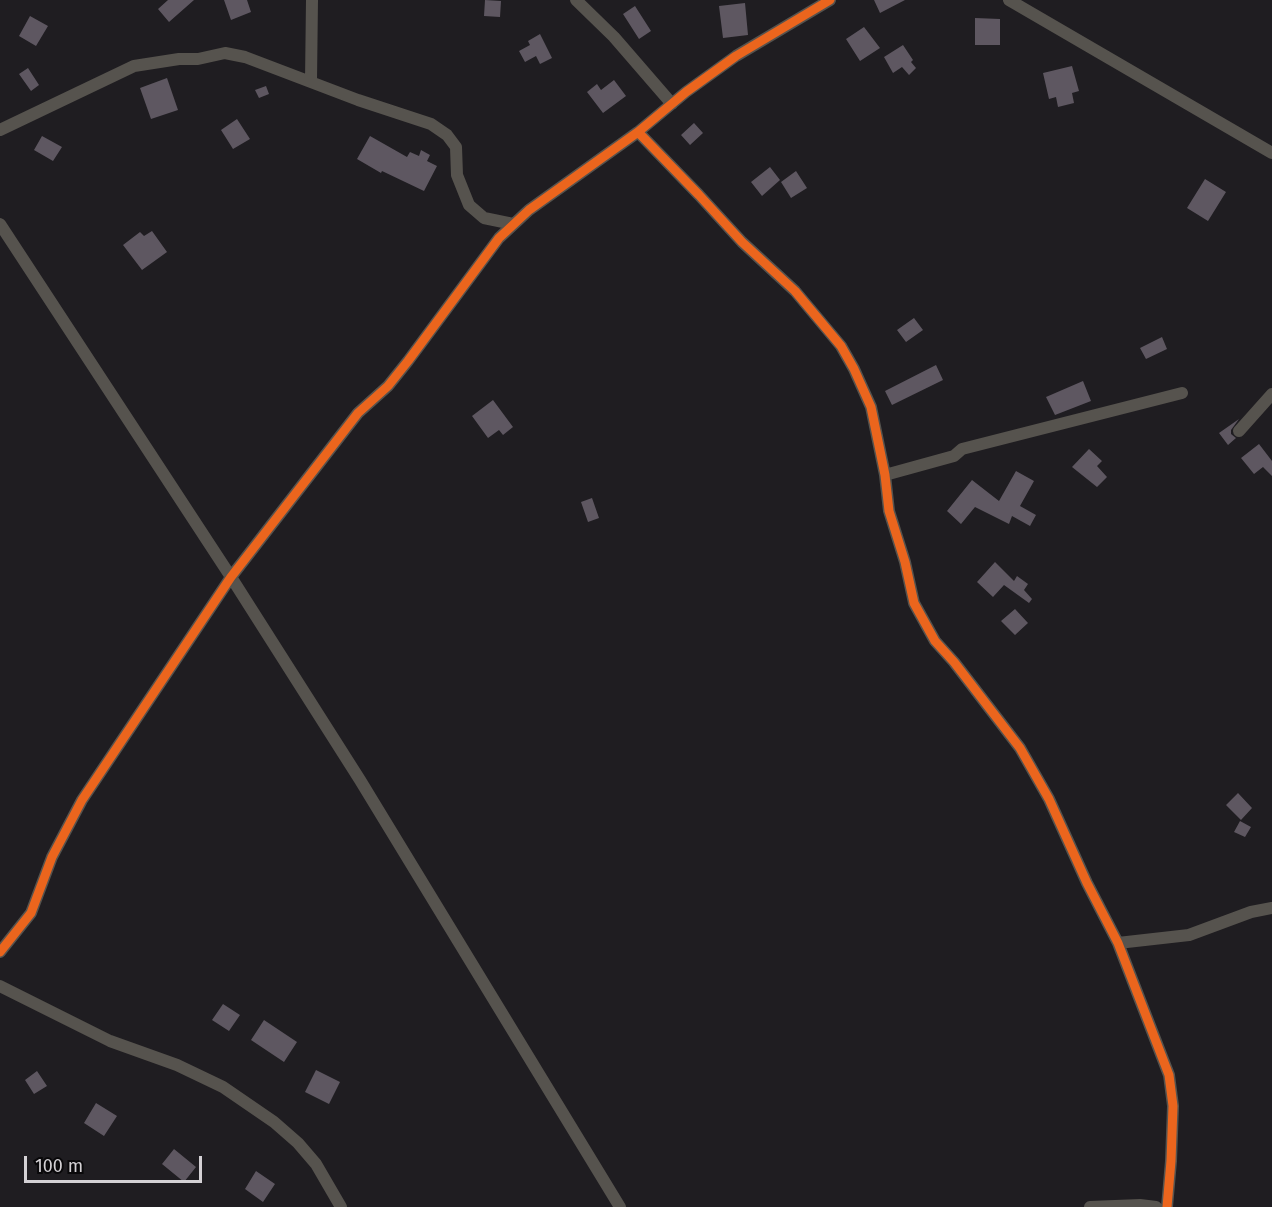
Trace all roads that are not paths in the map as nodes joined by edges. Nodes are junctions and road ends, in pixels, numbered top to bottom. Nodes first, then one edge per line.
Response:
1 (312, 0) edge
2 (576, 0) edge
3 (830, 0) edge
4 (1009, 0) edge
5 (311, 81) junction
6 (672, 104) junction
7 (0, 130) edge
8 (638, 132) junction
9 (1272, 153) edge
10 (0, 224) edge
11 (513, 224) junction
12 (1182, 393) dead end
13 (1272, 394) edge
14 (1239, 431) dead end
15 (885, 475) junction
16 (231, 577) junction
17 (1272, 908) edge
18 (1118, 943) junction
19 (0, 952) edge
20 (0, 986) edge
21 (341, 1207) edge
22 (620, 1207) edge
23 (1090, 1207) edge
24 (1155, 1207) edge
25 (1167, 1207) edge

1 - 5 street
2 - 6 street
3 - 6 street
4 - 9 street
5 - 7 street
5 - 11 street
6 - 8 street
8 - 11 street
8 - 15 street
10 - 16 street
11 - 16 street
12 - 15 street
13 - 14 street
15 - 18 street
16 - 19 street
16 - 22 street
17 - 18 street
18 - 25 street
20 - 21 street
23 - 24 street

